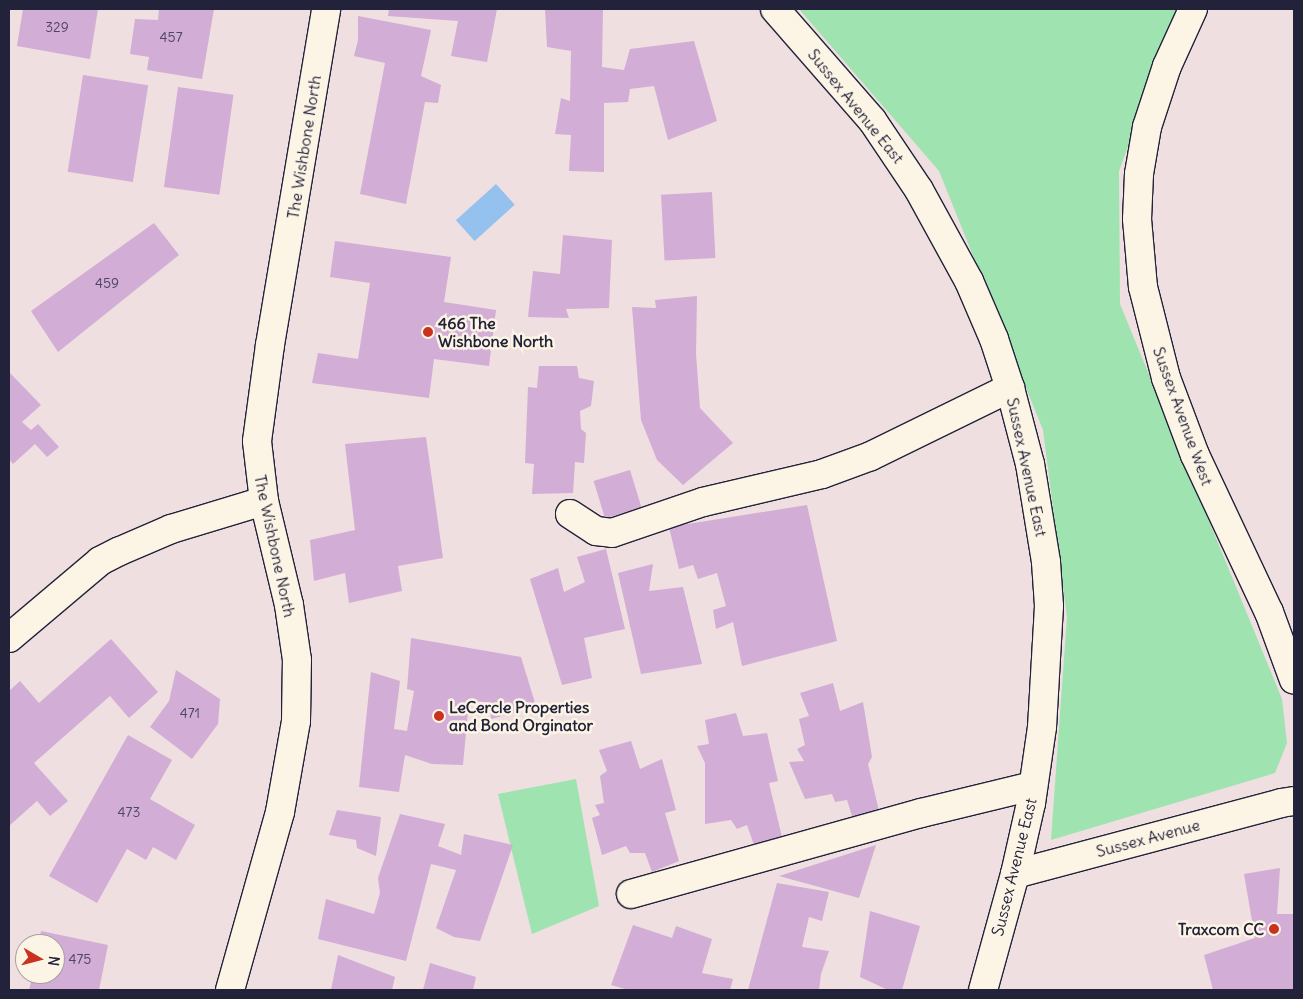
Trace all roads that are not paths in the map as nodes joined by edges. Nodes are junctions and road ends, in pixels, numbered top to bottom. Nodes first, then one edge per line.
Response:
1 (326, 9) edge
2 (775, 9) edge
3 (1193, 9) edge
4 (1010, 388) junction
5 (264, 501) junction
6 (570, 514) dead end
7 (1269, 612) junction
8 (9, 638) edge
9 (1294, 650) edge
10 (1294, 680) edge
11 (1033, 786) junction
12 (1290, 799) edge
13 (1015, 874) junction
14 (631, 894) dead end
15 (230, 990) edge
16 (983, 990) edge

1 - 5 street, The Wishbone North
2 - 4 street, Sussex Avenue East
3 - 7 street, Sussex Avenue West
4 - 6 street
4 - 11 street, Sussex Avenue East
5 - 8 street
5 - 15 street, The Wishbone North
7 - 9 street
7 - 10 street
11 - 13 street, Sussex Avenue East
11 - 14 street
12 - 13 street, Sussex Avenue
13 - 16 street, Sussex Avenue East

